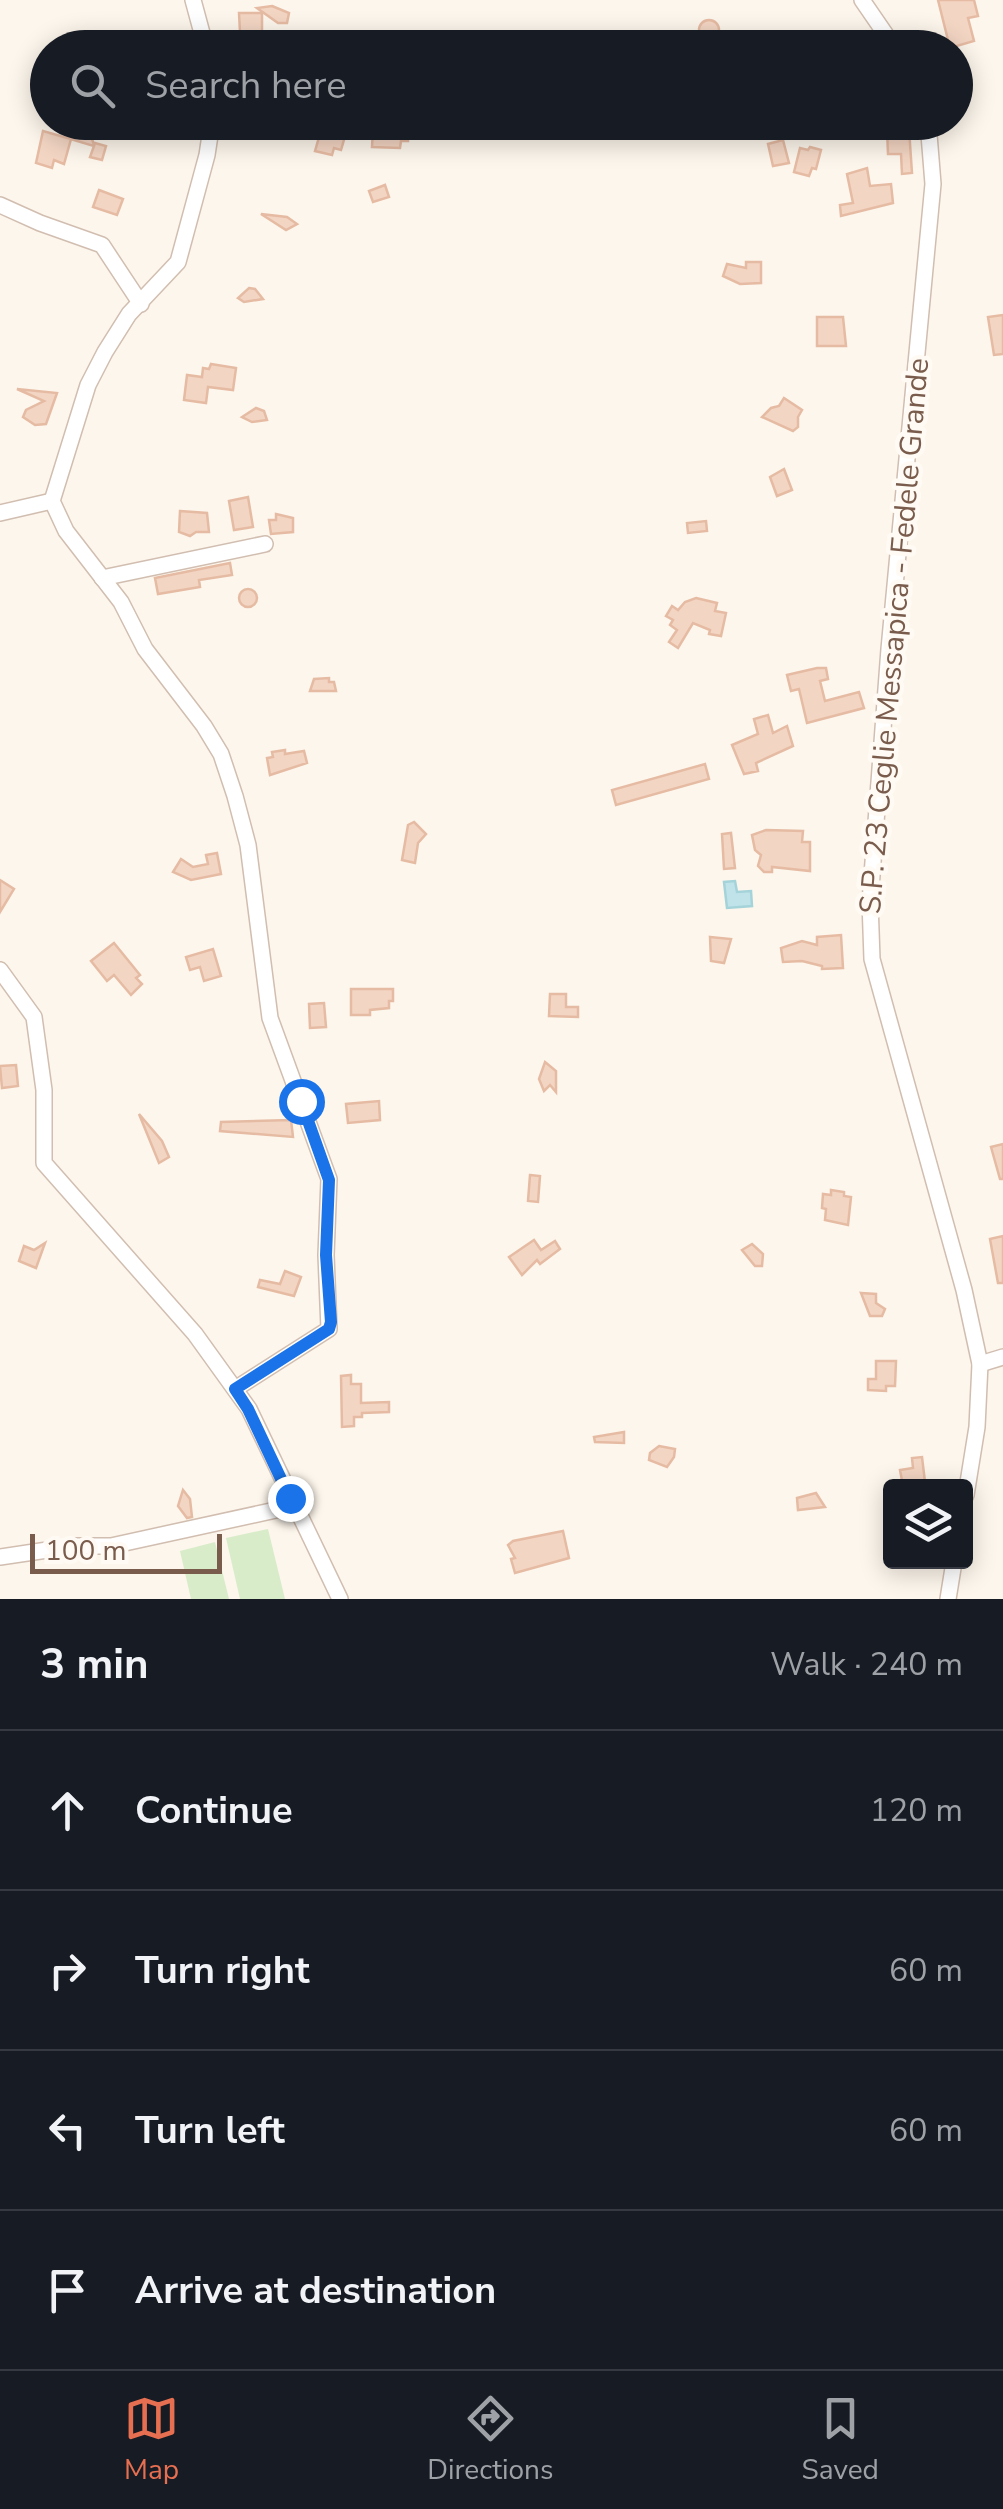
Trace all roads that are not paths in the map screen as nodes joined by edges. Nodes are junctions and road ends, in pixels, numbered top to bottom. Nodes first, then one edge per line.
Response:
1 (193, 0) edge
2 (862, 0) edge
3 (201, 30) edge
4 (883, 30) edge
5 (209, 140) edge
6 (929, 140) edge
7 (0, 205) edge
8 (141, 304) junction
9 (52, 501) junction
10 (0, 513) edge
11 (265, 544) dead end
12 (102, 578) junction
13 (0, 970) edge
14 (1003, 1357) edge
15 (980, 1364) junction
16 (235, 1389) junction
17 (968, 1479) edge
18 (294, 1506) junction
19 (0, 1557) edge
20 (953, 1569) edge
21 (340, 1599) edge
22 (948, 1599) edge

1 - 3 street
2 - 4 street
5 - 8 street
6 - 15 street, S.P. 23 Ceglie Messapica - Fedele Grande
7 - 8 street
8 - 9 street
9 - 10 street
9 - 12 street
11 - 12 street
12 - 16 street
13 - 16 street
14 - 15 street
15 - 17 street, S.P. 23 Ceglie Messapica - Fedele Grande
16 - 18 street
18 - 19 street
18 - 21 street
20 - 22 street

